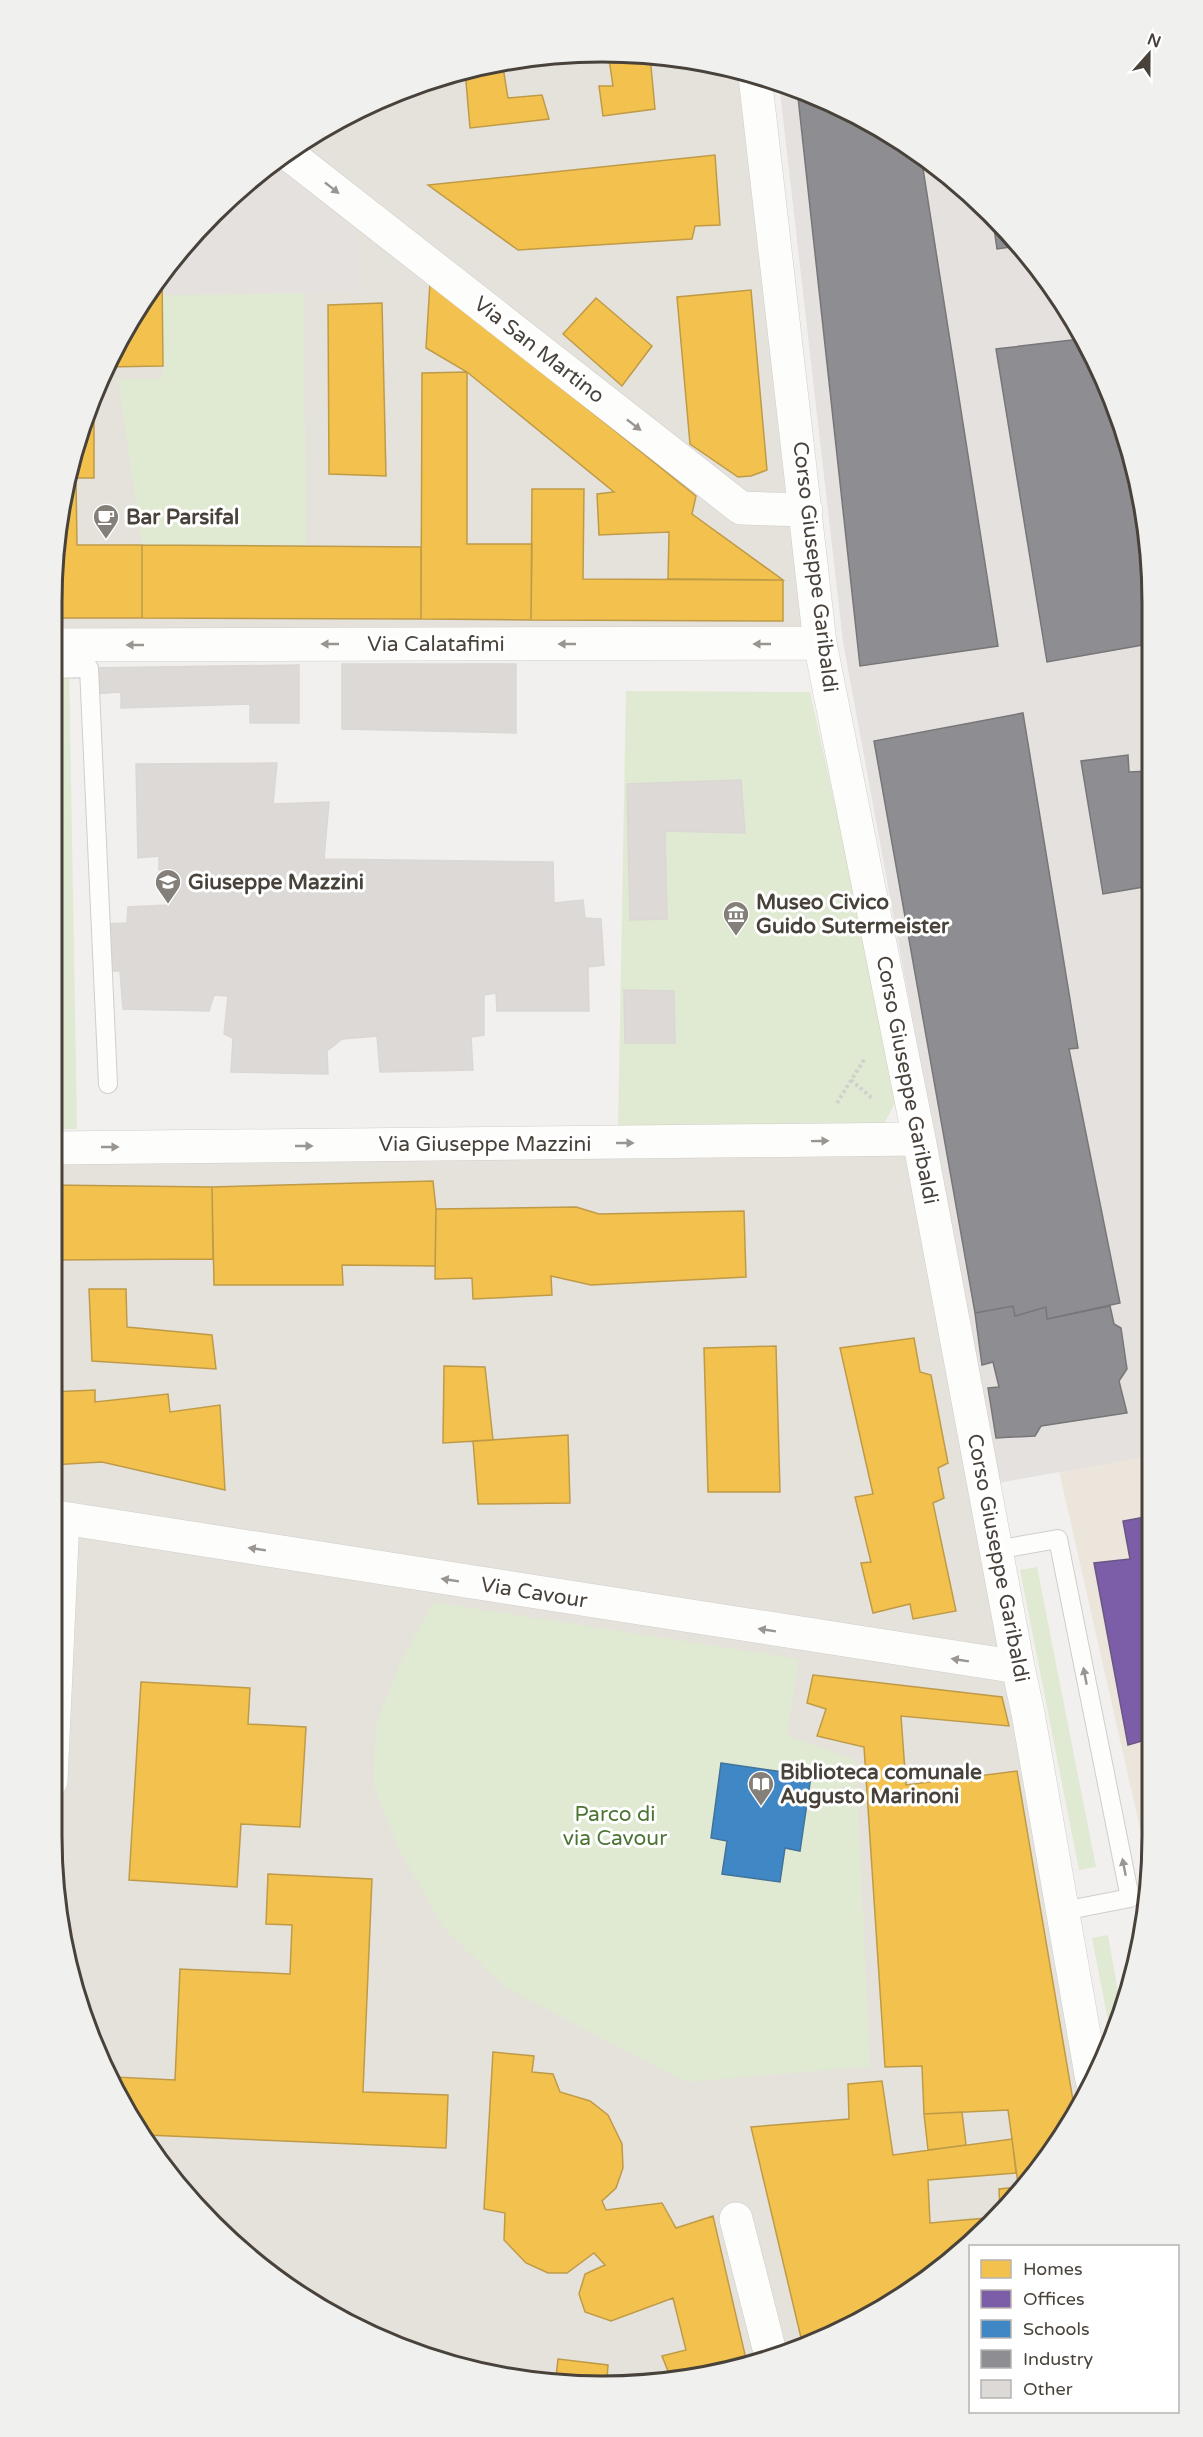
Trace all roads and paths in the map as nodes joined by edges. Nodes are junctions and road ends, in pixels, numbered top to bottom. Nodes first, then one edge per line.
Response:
1 (756, 84) edge
2 (294, 158) edge
3 (806, 510) junction
4 (820, 643) junction
5 (62, 645) edge
6 (62, 669) edge
7 (894, 1012) junction
8 (108, 1084) dead end
9 (919, 1140) junction
10 (812, 1141) junction
11 (62, 1148) edge
12 (62, 1520) edge
13 (996, 1550) junction
14 (1018, 1667) junction
15 (1063, 1911) junction
16 (1090, 2066) edge
17 (736, 2219) dead end
18 (769, 2349) edge

1 - 3 street, Corso Giuseppe Garibaldi
2 -> 3 street, Via San Martino
3 - 4 street, Corso Giuseppe Garibaldi
4 -> 5 street, Via Calatafimi
4 - 7 street, Corso Giuseppe Garibaldi
6 - 8 lane
7 - 9 street, Corso Giuseppe Garibaldi
7 - 10 path
10 -> 9 street, Via Giuseppe Mazzini
9 - 13 street, Corso Giuseppe Garibaldi
11 -> 10 street, Via Giuseppe Mazzini
14 -> 12 street, Via Cavour
13 - 14 street, Corso Giuseppe Garibaldi
15 -> 13 lane
14 - 15 street, Corso Giuseppe Garibaldi
15 - 16 street, Corso Giuseppe Garibaldi
17 - 18 street

